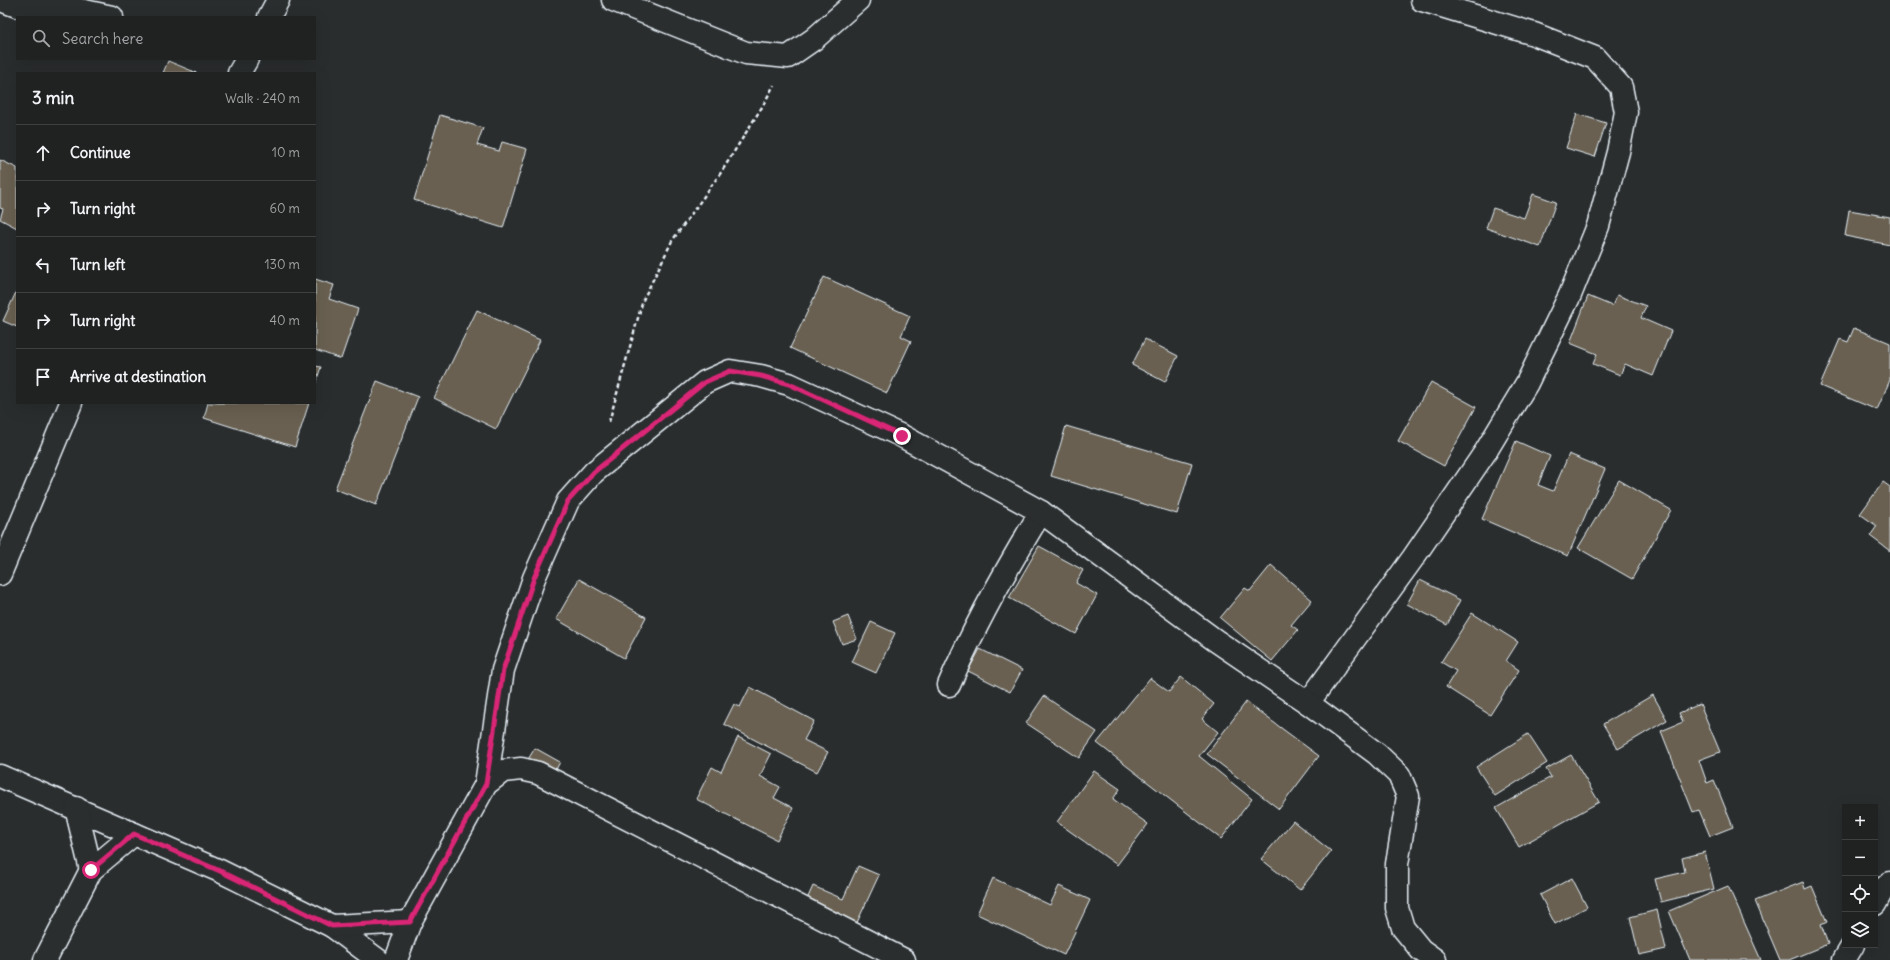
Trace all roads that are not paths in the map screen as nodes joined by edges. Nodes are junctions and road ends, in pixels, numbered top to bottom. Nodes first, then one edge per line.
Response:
1 (1, 0) edge
2 (278, 0) edge
3 (613, 0) edge
4 (858, 0) edge
5 (1422, 0) edge
6 (107, 16) edge
7 (270, 16) edge
8 (246, 60) edge
9 (240, 72) edge
10 (71, 404) edge
11 (1041, 512) junction
12 (0, 574) edge
13 (949, 685) dead end
14 (1308, 703) junction
15 (0, 776) edge
16 (486, 784) junction
17 (76, 808) junction
18 (134, 834) junction
19 (91, 870) junction
20 (1890, 884) edge
21 (1878, 898) edge
22 (410, 922) junction
23 (332, 926) junction
24 (1850, 948) edge
25 (867, 952) edge
26 (45, 960) edge
27 (378, 960) edge
28 (396, 960) edge
29 (904, 960) edge
30 (1435, 960) edge
31 (1844, 960) edge

1 - 6 street
2 - 7 street
3 - 4 street
5 - 14 street
8 - 9 street
10 - 12 street
11 - 13 street
11 - 14 street
11 - 16 street
14 - 30 street
15 - 17 street
16 - 22 street
16 - 25 street
17 - 18 street
17 - 19 street
18 - 19 street
18 - 23 street
19 - 26 street
20 - 21 street
22 - 23 street
22 - 28 street
23 - 27 street
24 - 31 street
25 - 29 street

